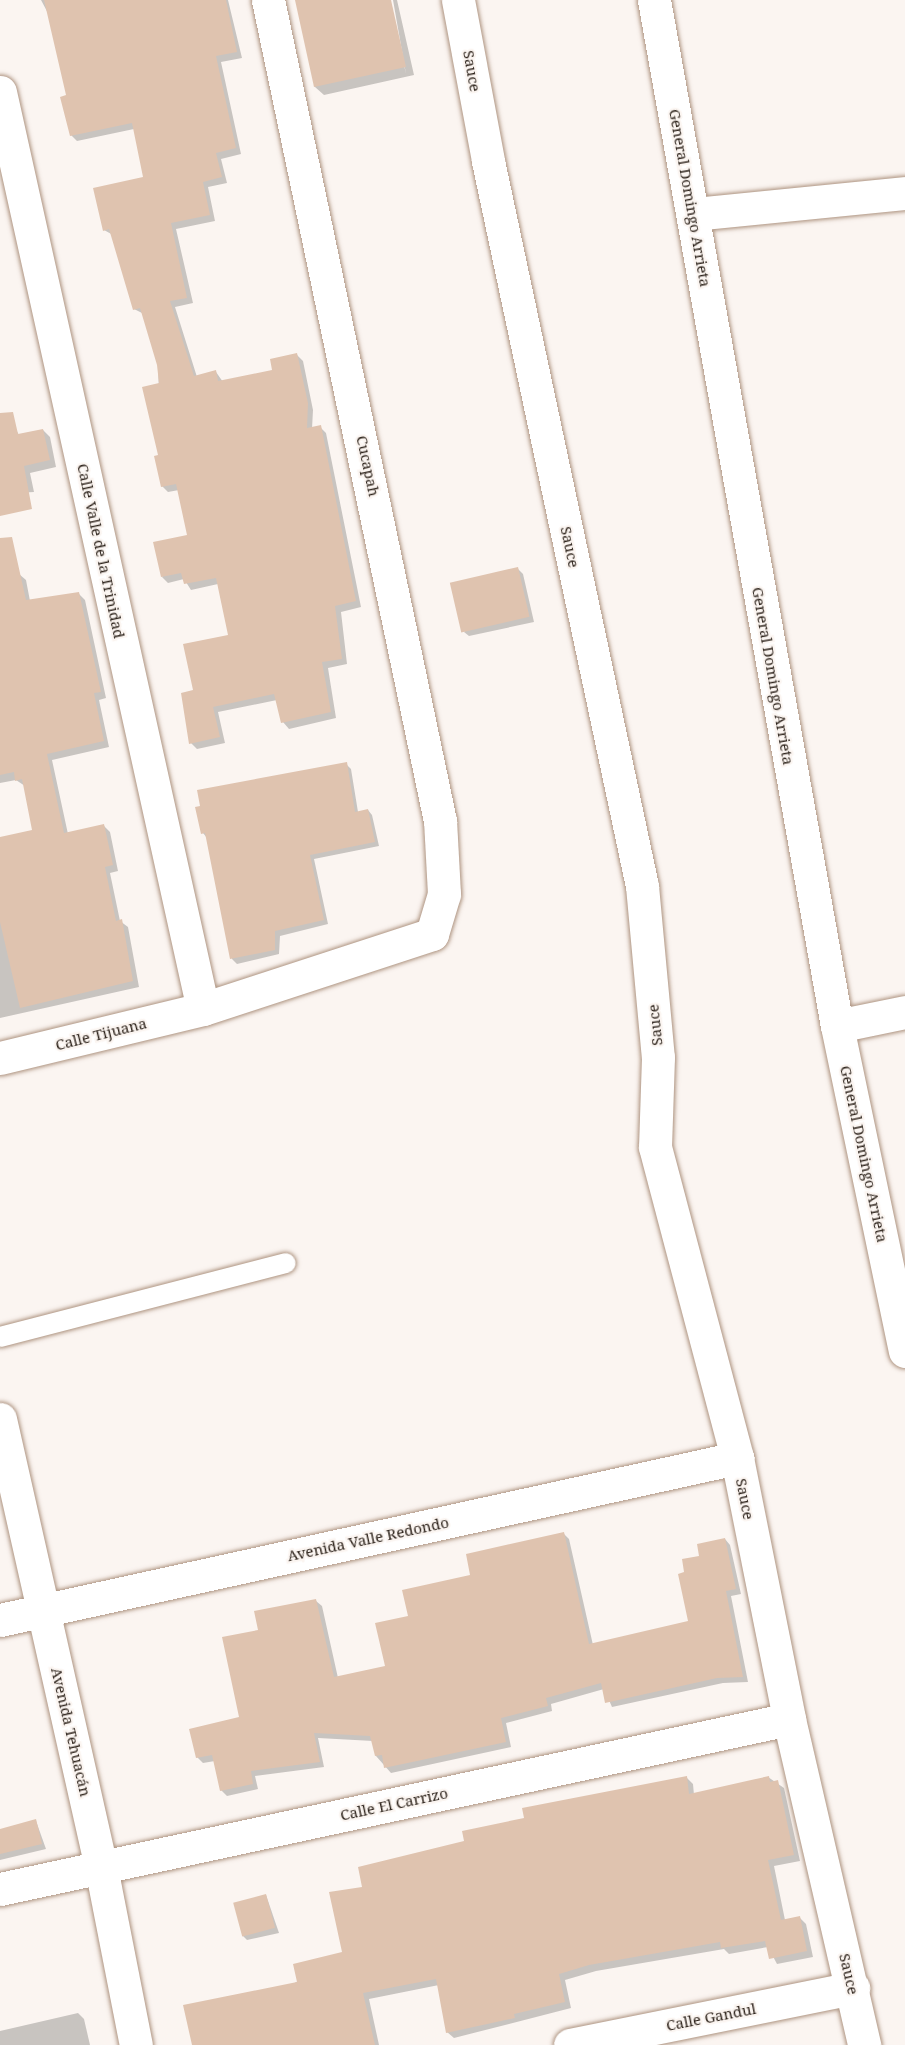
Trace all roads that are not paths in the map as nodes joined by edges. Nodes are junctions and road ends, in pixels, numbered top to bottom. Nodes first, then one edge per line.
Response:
1 (268, 0) edge
2 (458, 0) edge
3 (654, 0) edge
4 (0, 92) edge
5 (905, 193) edge
6 (694, 214) junction
7 (432, 934) joint
8 (203, 1009) junction
9 (905, 1012) edge
10 (837, 1026) junction
11 (0, 1058) edge
12 (883, 1244) junction
13 (286, 1263) dead end
14 (905, 1271) edge
15 (0, 1337) edge
16 (905, 1351) edge
17 (0, 1419) edge
18 (737, 1458) junction
19 (44, 1610) junction
20 (0, 1620) edge
21 (789, 1719) junction
22 (101, 1867) junction
23 (0, 1889) edge
24 (853, 1988) junction
25 (136, 2045) edge
26 (570, 2045) edge
27 (864, 2045) edge

1 - 7 street, Cucapah
2 - 18 street, Sauce
3 - 6 street, General Domingo Arrieta
4 - 8 street, Calle Valle de la Trinidad
5 - 6 street
6 - 10 street, General Domingo Arrieta
7 - 8 street, Calle Tijuana
8 - 11 street, Calle Tijuana
9 - 10 street
10 - 12 street, General Domingo Arrieta
12 - 14 street
12 - 16 street, General Domingo Arrieta
13 - 15 lane
17 - 19 street, Avenida Tehuacán
18 - 19 street, Avenida Valle Redondo
18 - 21 street, Sauce
19 - 20 street, Avenida Valle Redondo
19 - 22 street, Avenida Tehuacán
21 - 22 street, Calle El Carrizo
21 - 24 street, Sauce
22 - 23 street, Calle El Carrizo
22 - 25 street, Avenida Tehuacán
24 - 26 street, Calle Gandul
24 - 27 street, Sauce

